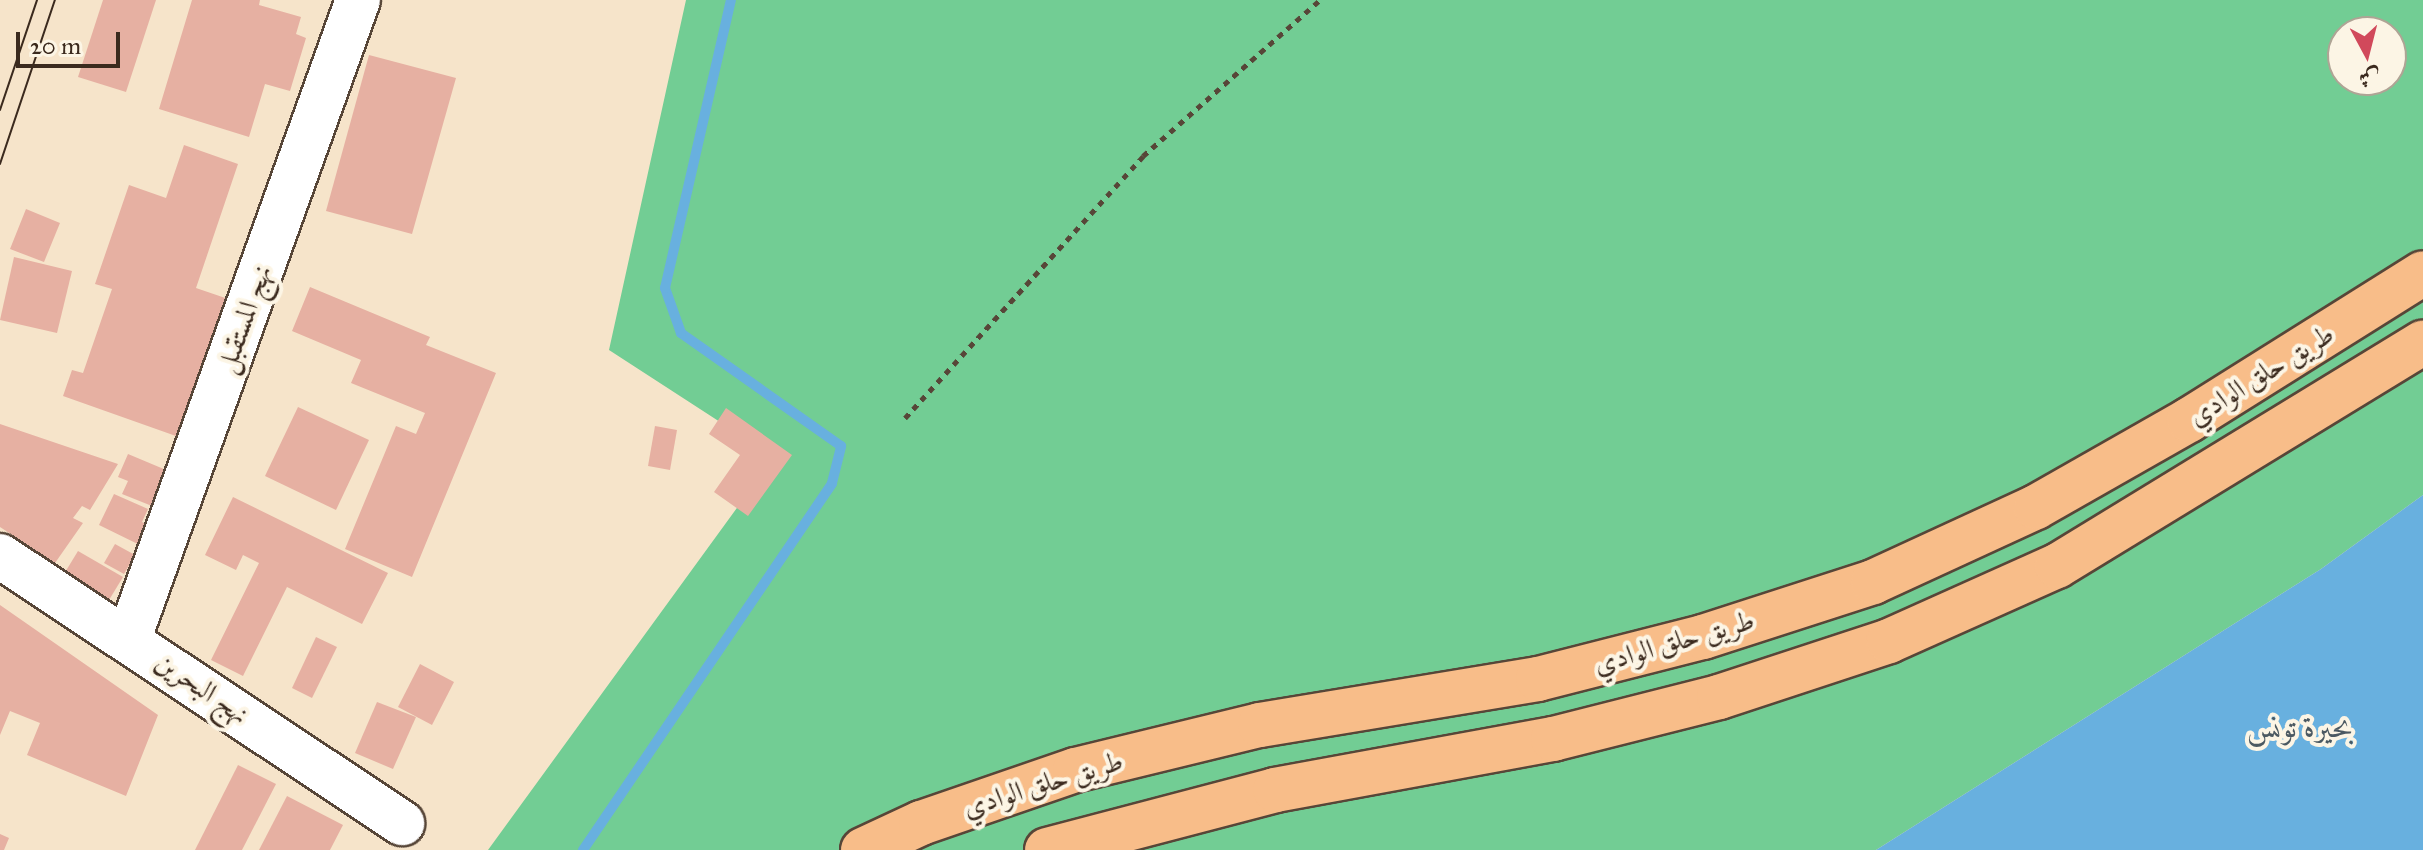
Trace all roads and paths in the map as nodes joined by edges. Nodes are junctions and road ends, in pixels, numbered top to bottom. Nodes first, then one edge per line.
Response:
1 (1320, 0) edge
2 (349, 3) edge
3 (2423, 273) edge
4 (2423, 343) edge
5 (905, 418) dead end
6 (0, 556) edge
7 (129, 638) junction
8 (402, 823) dead end
9 (863, 850) edge
10 (1047, 850) edge

1 - 5 path
2 - 7 street, نهج المستقبل
3 - 9 highway, طريق حلق الوادي
4 - 10 highway, طريق حلق الوادي
6 - 7 street, نهج البحرين
7 - 8 street, نهج البحرين

